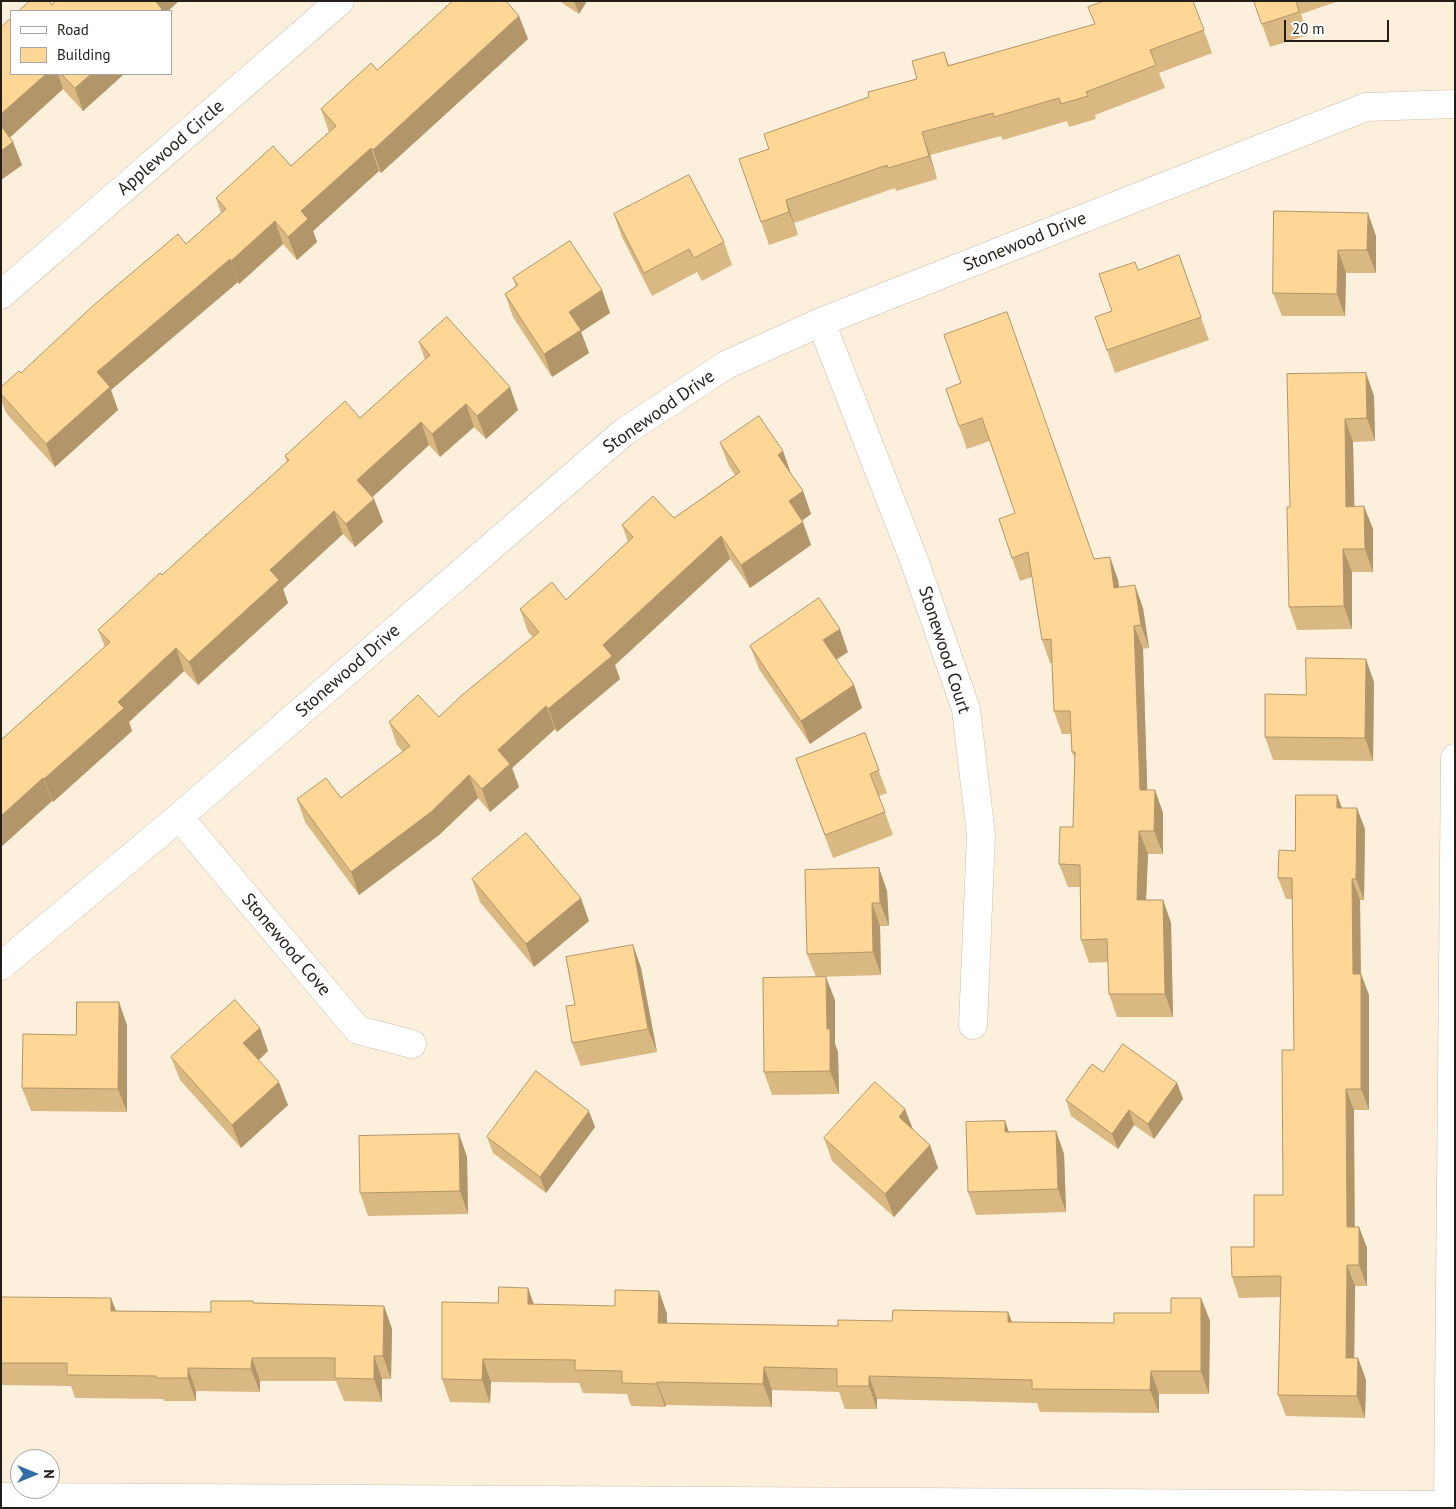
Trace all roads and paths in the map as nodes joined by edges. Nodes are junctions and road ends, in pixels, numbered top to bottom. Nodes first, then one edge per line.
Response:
1 (340, 1) edge
2 (1455, 104) edge
3 (1, 295) edge
4 (821, 322) junction
5 (1455, 758) edge
6 (179, 817) junction
7 (1, 966) edge
8 (973, 1025) dead end
9 (412, 1044) dead end
10 (1, 1497) edge
11 (1451, 1505) edge

1 - 3 street, Applewood Circle
2 - 4 street, Stonewood Drive
4 - 6 street, Stonewood Drive
4 - 8 street, Stonewood Court
5 - 11 street
6 - 7 street, Stonewood Drive
6 - 9 street, Stonewood Cove
10 - 11 street

